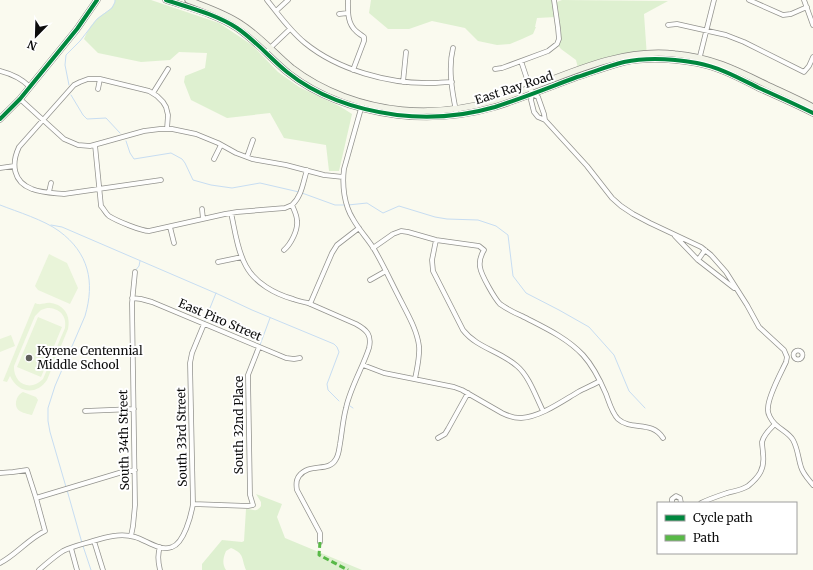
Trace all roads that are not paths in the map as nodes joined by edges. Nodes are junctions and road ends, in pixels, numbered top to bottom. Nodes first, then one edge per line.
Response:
1 (97, 0) edge
2 (166, 0) edge
3 (188, 0) edge
4 (267, 0) edge
5 (288, 0) edge
6 (348, 0) edge
7 (554, 0) edge
8 (714, 0) edge
9 (750, 0) edge
10 (804, 0) edge
11 (807, 8) junction
12 (276, 11) junction
13 (348, 13) junction
14 (338, 14) dead end
15 (668, 25) dead end
16 (813, 25) edge
17 (290, 29) junction
18 (706, 30) junction
19 (453, 48) dead end
20 (268, 50) junction
21 (406, 52) dead end
22 (813, 56) edge
23 (699, 60) junction
24 (521, 61) junction
25 (168, 69) dead end
26 (495, 69) dead end
27 (353, 70) junction
28 (0, 71) edge
29 (100, 80) junction
30 (403, 82) junction
31 (452, 82) junction
32 (30, 87) junction
33 (98, 89) dead end
34 (531, 90) junction
35 (153, 93) junction
36 (20, 99) junction
37 (362, 105) junction
38 (541, 105) junction
39 (813, 107) edge
40 (533, 108) junction
41 (456, 109) junction
42 (813, 113) edge
43 (457, 115) junction
44 (0, 119) edge
45 (43, 120) junction
46 (545, 120) junction
47 (167, 129) junction
48 (253, 140) dead end
49 (95, 145) junction
50 (221, 145) junction
51 (247, 157) junction
52 (214, 158) dead end
53 (14, 166) junction
54 (0, 168) edge
55 (307, 170) junction
56 (343, 177) junction
57 (161, 180) dead end
58 (51, 183) dead end
59 (100, 189) junction
60 (49, 192) junction
61 (292, 205) junction
62 (202, 209) dead end
63 (231, 213) junction
64 (203, 219) junction
65 (170, 227) junction
66 (359, 228) junction
67 (672, 233) junction
68 (436, 240) junction
69 (174, 243) dead end
70 (373, 248) junction
71 (284, 250) dead end
72 (705, 250) junction
73 (242, 257) junction
74 (698, 260) junction
75 (218, 262) dead end
76 (386, 271) junction
77 (135, 272) dead end
78 (370, 280) dead end
79 (738, 291) junction
80 (132, 298) junction
81 (310, 304) junction
82 (204, 324) junction
83 (259, 347) junction
84 (133, 350) junction
85 (106, 351) dead end
86 (793, 356) dead end
87 (787, 357) junction
88 (300, 358) dead end
89 (363, 364) junction
90 (415, 379) junction
91 (600, 381) junction
92 (468, 393) junction
93 (134, 409) junction
94 (85, 411) dead end
95 (543, 411) junction
96 (775, 424) junction
97 (438, 438) dead end
98 (663, 438) dead end
99 (135, 470) junction
100 (0, 472) edge
101 (813, 485) edge
102 (36, 498) junction
103 (672, 502) edge
104 (681, 502) edge
105 (702, 502) edge
106 (193, 504) junction
107 (131, 536) junction
108 (94, 541) junction
109 (320, 542) dead end
110 (160, 547) junction
111 (71, 548) junction
112 (0, 563) edge
113 (39, 570) edge
114 (77, 570) edge
115 (103, 570) edge
116 (160, 570) edge

1 - 32 main road
2 - 20 main road, East Ray Road
3 - 20 main road, East Ray Road
4 - 12 street
5 - 12 street
6 - 13 street
7 - 24 street
8 - 18 street
9 - 11 street
10 - 11 street
11 - 16 street
12 - 17 street
13 - 14 street
13 - 27 street
15 - 18 street
17 - 20 street
17 - 27 street
18 - 22 street
18 - 23 street
19 - 31 street
20 - 37 main road, East Ray Road
21 - 30 street
23 - 34 main road, East Ray Road
23 - 39 main road, East Ray Road
23 - 42 main road, East Ray Road
24 - 26 street
24 - 34 street
25 - 35 street
27 - 30 street
28 - 32 street
29 - 33 street
29 - 35 street
29 - 45 street
30 - 31 street
31 - 41 street
32 - 36 main road
34 - 38 street
34 - 40 street
34 - 41 main road, East Ray Road
34 - 43 main road, East Ray Road
35 - 47 street
36 - 44 main road
36 - 45 street
37 - 41 main road, East Ray Road
37 - 43 main road, East Ray Road
37 - 56 street
38 - 40 street
38 - 46 street
40 - 46 street
41 - 43 street
45 - 49 street
45 - 53 street
46 - 67 street
47 - 49 street
47 - 50 street
48 - 51 street
49 - 59 street
50 - 51 street
50 - 52 street
51 - 55 street
53 - 54 street
53 - 60 street
55 - 56 street
55 - 61 street
56 - 66 street
57 - 59 street
58 - 60 street
59 - 60 street
59 - 65 street
61 - 63 street
61 - 71 street
62 - 64 street
63 - 64 street
63 - 73 street
64 - 65 street
65 - 69 street
66 - 70 street
66 - 81 street
67 - 72 street
67 - 74 street
68 - 70 street
68 - 91 street
68 - 95 street
70 - 76 street
72 - 74 street
72 - 79 street
73 - 75 street
73 - 81 street
74 - 79 street
76 - 78 street
76 - 90 street
77 - 80 street, South 34th Street
79 - 87 street
80 - 82 street, East Piro Street
80 - 84 street, South 34th Street
81 - 89 street
82 - 83 street, East Piro Street
82 - 106 street, South 33rd Street
83 - 88 street, East Piro Street
83 - 106 street, South 32nd Place
84 - 85 street
84 - 93 street, South 34th Street
86 - 87 street
87 - 96 street
89 - 90 street
89 - 109 street
90 - 92 street
91 - 95 street
91 - 98 street
92 - 95 street
92 - 97 street
93 - 94 street
93 - 99 street, South 34th Street
96 - 101 street
96 - 105 street
99 - 102 street
99 - 107 street, South 34th Street
100 - 102 street
102 - 112 street
103 - 104 street
106 - 110 street, South 33rd Street
107 - 108 street
107 - 110 street
108 - 111 street
108 - 115 street
110 - 116 street
111 - 113 street
111 - 114 street

